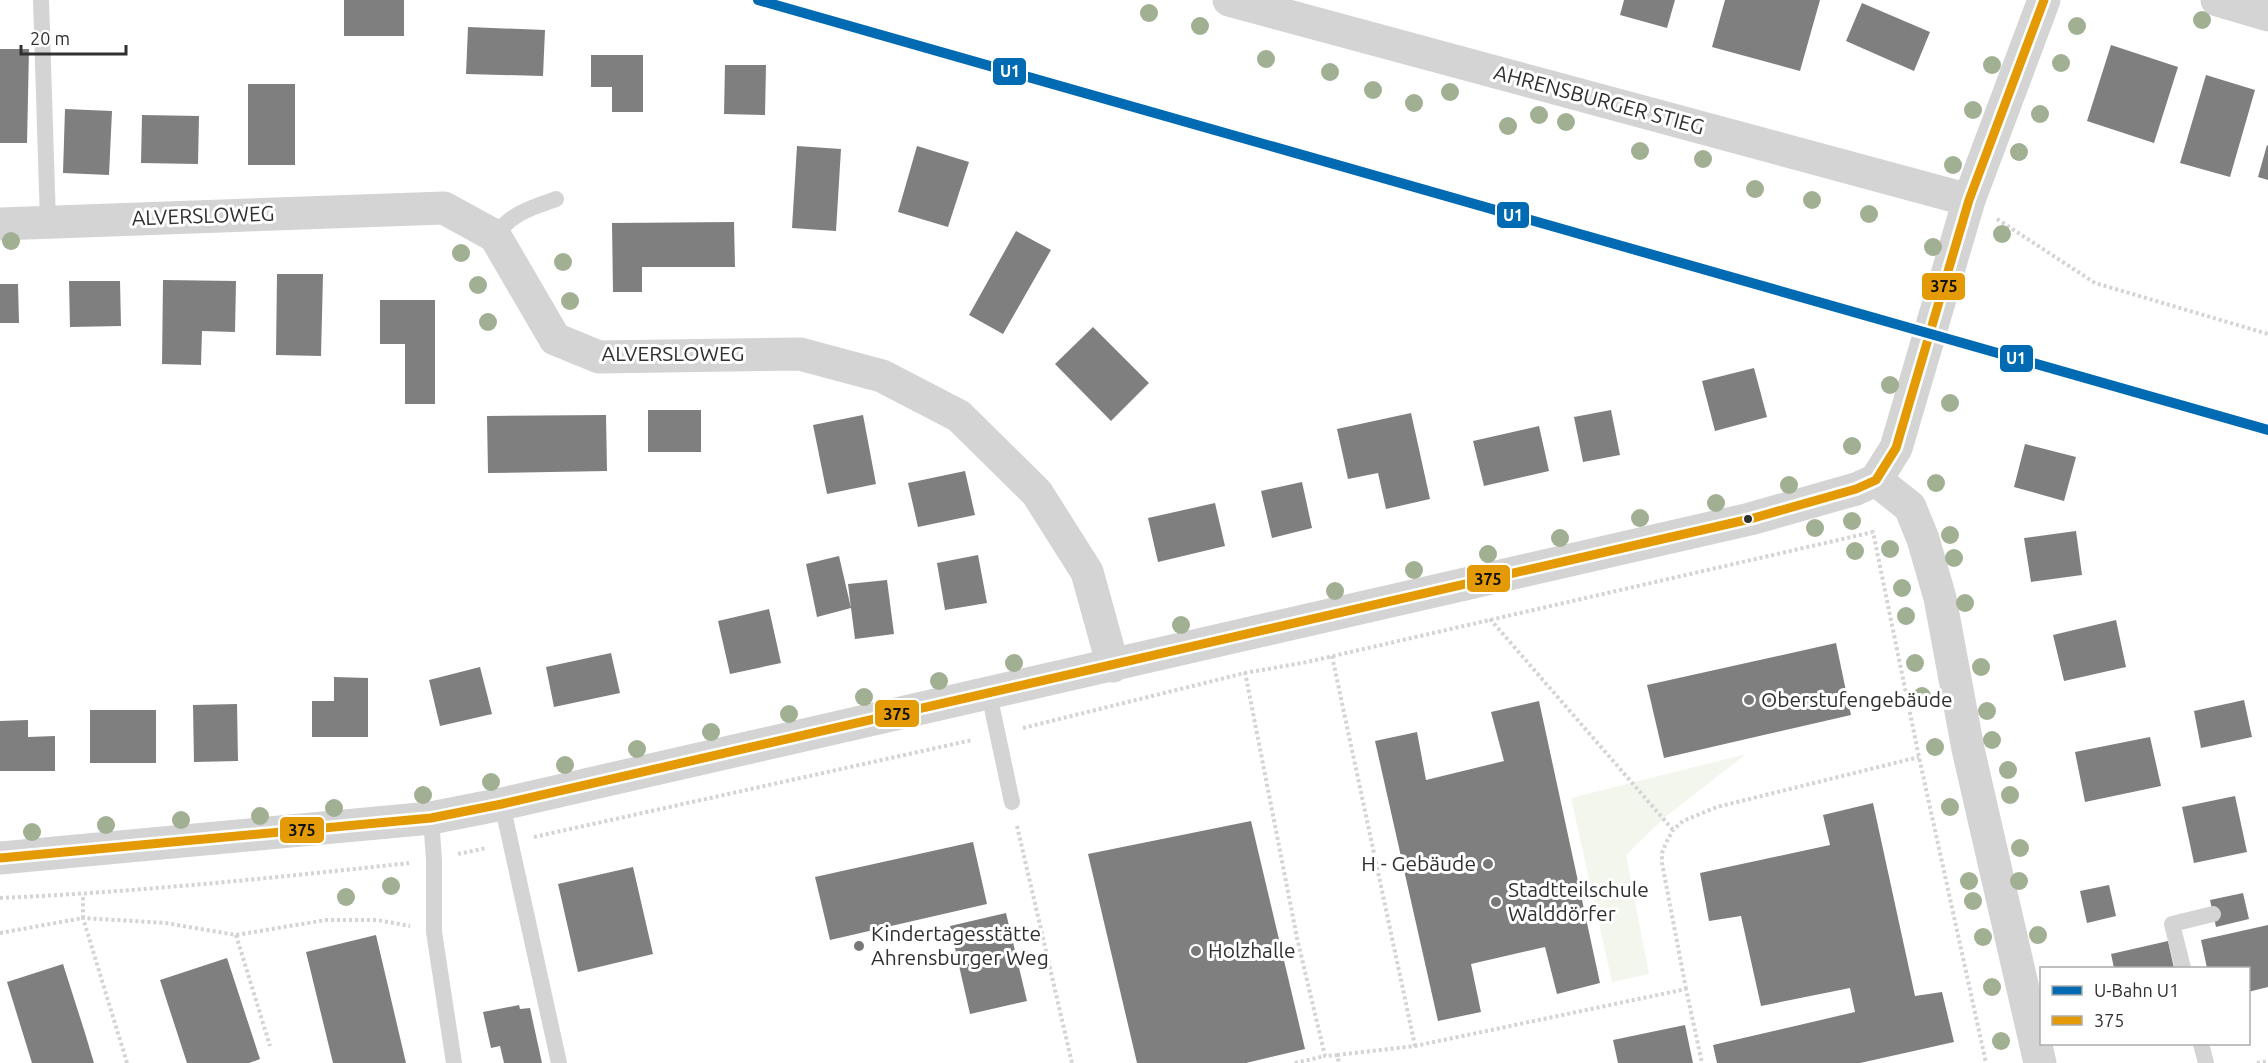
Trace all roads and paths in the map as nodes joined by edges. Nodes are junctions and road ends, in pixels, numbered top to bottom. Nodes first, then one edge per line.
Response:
1 (41, 0) edge
2 (1229, 0) edge
3 (2044, 0) edge
4 (2217, 0) edge
5 (2268, 15) edge
6 (556, 199) dead end
7 (1969, 200) junction
8 (48, 222) junction
9 (0, 224) edge
10 (495, 236) junction
11 (2268, 334) edge
12 (1876, 480) junction
13 (1490, 619) junction
14 (1245, 633) junction
15 (1332, 656) junction
16 (1113, 666) junction
17 (1245, 673) junction
18 (989, 694) junction
19 (998, 735) junction
20 (1919, 757) junction
21 (1012, 802) joint
22 (502, 804) junction
23 (431, 818) junction
24 (1673, 830) junction
25 (510, 843) junction
26 (0, 858) edge
27 (434, 860) junction
28 (83, 894) junction
29 (0, 898) edge
30 (2213, 914) dead end
31 (83, 918) junction
32 (434, 932) junction
33 (0, 933) edge
34 (236, 935) junction
35 (2183, 967) edge
36 (1686, 989) junction
37 (2201, 1045) edge
38 (270, 1046) dead end
39 (1415, 1046) junction
40 (1337, 1055) junction
41 (1325, 1056) junction
42 (2268, 1060) edge
43 (127, 1063) edge
44 (454, 1063) edge
45 (559, 1063) edge
46 (1072, 1063) edge
47 (1295, 1063) edge
48 (1339, 1063) edge
49 (1702, 1063) edge
50 (1986, 1063) edge
51 (2040, 1063) edge
52 (2206, 1063) edge
53 (2256, 1063) edge

1 - 8 lane
2 - 7 street, AHRENSBURGER STIEG
3 - 7 street
4 - 5 street
6 - 10 lane
7 - 11 path
7 - 12 street
8 - 9 street, ALVERSLOWEG
8 - 10 street, ALVERSLOWEG
10 - 16 street, ALVERSLOWEG
12 - 14 street
12 - 51 street
13 - 15 path
13 - 20 path
13 - 24 path
14 - 16 street
14 - 17 path
15 - 17 path
15 - 39 path
16 - 18 street
17 - 19 path
17 - 41 path
18 - 19 lane
18 - 22 street
19 - 21 lane
19 - 25 path
20 - 24 path
20 - 50 path
21 - 46 path
22 - 23 street
22 - 25 lane
23 - 26 street
23 - 27 lane
24 - 36 path
25 - 27 path
25 - 45 lane
27 - 28 path
27 - 32 lane
28 - 29 path
28 - 31 path
30 - 35 lane
31 - 33 path
31 - 34 path
31 - 43 path
32 - 34 path
32 - 44 lane
34 - 38 path
36 - 39 path
36 - 49 path
37 - 52 lane
39 - 40 path
40 - 41 path
40 - 48 path
41 - 47 path
42 - 53 path

